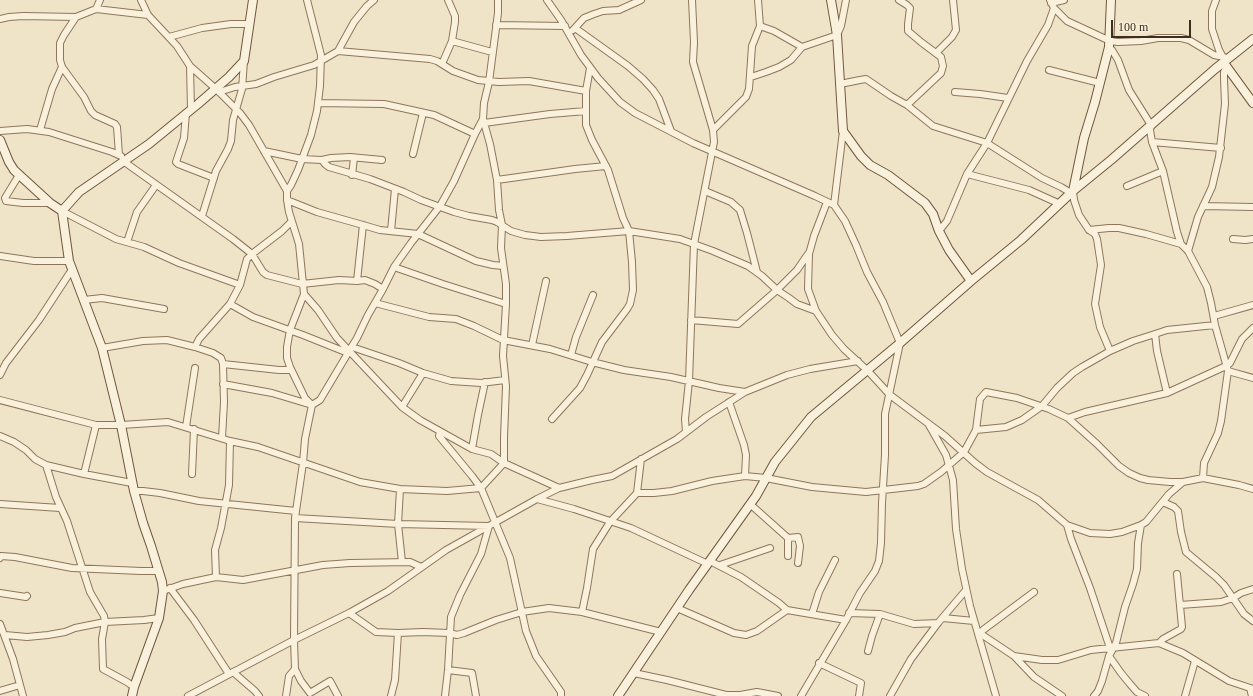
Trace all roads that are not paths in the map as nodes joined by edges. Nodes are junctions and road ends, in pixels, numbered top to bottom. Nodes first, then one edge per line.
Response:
1 (100, 0) edge
2 (141, 0) edge
3 (253, 0) edge
4 (306, 0) edge
5 (374, 0) edge
6 (448, 0) edge
7 (498, 0) edge
8 (547, 0) edge
9 (641, 0) edge
10 (692, 0) edge
11 (758, 0) edge
12 (899, 0) edge
13 (953, 0) edge
14 (1064, 0) edge
15 (1111, 0) edge
16 (1216, 0) edge
17 (832, 3) edge
18 (845, 3) edge
19 (1052, 4) edge
20 (96, 9) junction
21 (148, 15) junction
22 (76, 17) junction
23 (0, 19) edge
24 (250, 24) junction
25 (496, 25) junction
26 (565, 26) junction
27 (760, 26) junction
28 (575, 28) junction
29 (569, 34) junction
30 (837, 35) junction
31 (169, 37) junction
32 (1253, 39) edge
33 (452, 41) junction
34 (1109, 44) junction
35 (802, 47) junction
36 (338, 51) junction
37 (492, 52) junction
38 (936, 53) junction
39 (321, 60) junction
40 (244, 61) junction
41 (1225, 62) junction
42 (442, 64) junction
43 (190, 66) junction
44 (62, 67) junction
45 (590, 68) junction
46 (1049, 70) dead end
47 (751, 77) junction
48 (489, 82) junction
49 (1100, 83) junction
50 (840, 84) junction
51 (242, 86) junction
52 (218, 90) junction
53 (586, 91) junction
54 (955, 92) dead end
55 (1008, 98) junction
56 (318, 103) junction
57 (1253, 103) edge
58 (907, 105) junction
59 (236, 108) junction
60 (189, 111) junction
61 (586, 111) junction
62 (423, 113) junction
63 (483, 121) junction
64 (1151, 125) junction
65 (40, 130) junction
66 (713, 130) junction
67 (0, 131) edge
68 (671, 131) junction
69 (843, 131) junction
70 (475, 134) junction
71 (0, 140) edge
72 (1152, 142) junction
73 (987, 143) junction
74 (1221, 148) junction
75 (264, 151) junction
76 (713, 151) junction
77 (413, 154) dead end
78 (123, 158) junction
79 (354, 158) junction
80 (302, 159) junction
81 (322, 160) junction
82 (382, 160) dead end
83 (606, 166) junction
84 (1163, 171) junction
85 (967, 174) junction
86 (19, 175) junction
87 (352, 175) junction
88 (214, 178) junction
89 (497, 180) junction
90 (156, 185) junction
91 (1127, 186) dead end
92 (395, 189) junction
93 (287, 191) junction
94 (705, 191) junction
95 (1072, 192) junction
96 (287, 200) junction
97 (827, 202) junction
98 (50, 203) junction
99 (1060, 204) junction
100 (834, 205) junction
101 (440, 206) junction
102 (1203, 206) junction
103 (1253, 207) edge
104 (62, 211) junction
105 (202, 216) junction
106 (291, 222) junction
107 (363, 225) junction
108 (502, 225) junction
109 (1089, 230) junction
110 (391, 231) junction
111 (629, 231) junction
112 (939, 231) junction
113 (418, 234) junction
114 (1233, 239) dead end
115 (1253, 239) edge
116 (127, 242) junction
117 (694, 244) junction
118 (1181, 244) junction
119 (1188, 251) junction
120 (252, 254) junction
121 (809, 254) junction
122 (0, 256) edge
123 (69, 261) junction
124 (504, 266) junction
125 (394, 267) junction
126 (72, 271) junction
127 (757, 272) junction
128 (546, 280) dead end
129 (357, 281) junction
130 (971, 281) junction
131 (302, 284) junction
132 (240, 286) junction
133 (383, 289) junction
134 (777, 290) junction
135 (304, 294) junction
136 (593, 295) dead end
137 (84, 300) junction
138 (375, 302) junction
139 (230, 304) junction
140 (506, 304) junction
141 (1253, 305) edge
142 (164, 309) dead end
143 (816, 311) junction
144 (1214, 316) junction
145 (691, 320) junction
146 (1215, 325) junction
147 (1253, 328) edge
148 (290, 330) junction
149 (1155, 334) junction
150 (503, 340) junction
151 (900, 343) junction
152 (532, 345) junction
153 (195, 347) junction
154 (102, 348) junction
155 (350, 350) junction
156 (1110, 352) junction
157 (570, 355) junction
158 (858, 361) junction
159 (592, 362) junction
160 (223, 364) junction
161 (195, 368) dead end
162 (1227, 369) junction
163 (291, 370) junction
164 (868, 371) junction
165 (423, 373) junction
166 (0, 375) edge
167 (1253, 378) edge
168 (505, 380) junction
169 (485, 382) junction
170 (689, 382) junction
171 (223, 384) junction
172 (745, 392) junction
173 (1167, 393) junction
174 (890, 396) junction
175 (0, 400) edge
176 (729, 402) junction
177 (312, 404) junction
178 (1042, 406) junction
179 (402, 407) junction
180 (1068, 418) junction
181 (552, 419) dead end
182 (928, 424) junction
183 (96, 425) junction
184 (121, 425) junction
185 (186, 427) junction
186 (194, 429) junction
187 (976, 430) junction
188 (440, 432) junction
189 (686, 432) junction
190 (0, 436) edge
191 (222, 438) junction
192 (230, 440) junction
193 (472, 449) junction
194 (964, 452) junction
195 (641, 460) junction
196 (304, 463) junction
197 (504, 463) junction
198 (46, 465) junction
199 (950, 466) junction
200 (84, 474) junction
201 (192, 474) dead end
202 (745, 476) junction
203 (766, 478) junction
204 (1203, 478) junction
205 (1182, 482) junction
206 (133, 487) junction
207 (481, 488) junction
208 (559, 488) junction
209 (400, 489) junction
210 (1253, 489) edge
211 (882, 491) junction
212 (637, 493) junction
213 (537, 498) junction
214 (1163, 502) junction
215 (0, 504) edge
216 (226, 504) junction
217 (750, 504) junction
218 (60, 508) junction
219 (296, 514) junction
220 (610, 522) junction
221 (398, 524) junction
222 (491, 524) junction
223 (1067, 525) junction
224 (1141, 525) junction
225 (788, 538) junction
226 (770, 548) dead end
227 (788, 556) dead end
228 (0, 558) edge
229 (835, 560) dead end
230 (402, 562) junction
231 (709, 562) junction
232 (798, 563) dead end
233 (720, 565) junction
234 (421, 567) junction
235 (82, 568) junction
236 (158, 571) junction
237 (294, 571) junction
238 (1177, 574) dead end
239 (216, 577) junction
240 (1253, 589) edge
241 (166, 590) junction
242 (966, 590) junction
243 (1034, 592) dead end
244 (0, 594) edge
245 (27, 596) dead end
246 (1233, 598) junction
247 (1180, 605) junction
248 (677, 608) junction
249 (787, 610) junction
250 (522, 612) junction
251 (582, 612) junction
252 (349, 613) junction
253 (849, 613) junction
254 (812, 614) junction
255 (880, 614) junction
256 (159, 618) junction
257 (846, 620) junction
258 (940, 620) junction
259 (974, 621) junction
260 (1253, 621) edge
261 (105, 622) junction
262 (0, 624) edge
263 (661, 632) junction
264 (398, 633) junction
265 (449, 633) junction
266 (979, 633) junction
267 (4, 635) junction
268 (294, 640) junction
269 (1159, 644) junction
270 (1112, 648) junction
271 (868, 652) dead end
272 (1014, 656) junction
273 (1109, 656) junction
274 (1195, 662) junction
275 (819, 664) junction
276 (295, 669) junction
277 (448, 670) junction
278 (231, 673) junction
279 (634, 674) junction
280 (20, 685) junction
281 (134, 687) junction
282 (1251, 689) edge
283 (0, 691) edge
284 (23, 696) edge
285 (132, 696) edge
286 (188, 696) edge
287 (259, 696) edge
288 (286, 696) edge
289 (338, 696) edge
290 (391, 696) edge
291 (445, 696) edge
292 (476, 696) edge
293 (561, 696) edge
294 (618, 696) edge
295 (778, 696) edge
296 (801, 696) edge
297 (859, 696) edge
298 (890, 696) edge
299 (996, 696) edge
300 (1062, 696) edge
301 (1094, 696) edge
302 (1145, 696) edge
303 (1185, 696) edge
304 (1252, 696) edge

1 - 20 street
2 - 21 street
3 - 24 street
4 - 39 street
5 - 36 street
6 - 33 street
7 - 25 street
8 - 26 street
9 - 28 street
10 - 66 street
11 - 27 street
12 - 38 street
13 - 38 street
14 - 19 street
15 - 34 street
16 - 41 street
17 - 18 street
17 - 30 street
18 - 30 street
19 - 34 street
19 - 55 street
20 - 21 street
20 - 22 street
21 - 31 street
22 - 23 street
22 - 44 street
24 - 31 street
24 - 40 street
25 - 26 street
25 - 37 street
26 - 29 street
27 - 35 street
27 - 47 street
28 - 29 street
28 - 68 street
29 - 45 street
30 - 35 street
30 - 50 street
31 - 43 street
32 - 41 street
33 - 37 street
33 - 42 street
34 - 41 street
34 - 49 street
34 - 64 street
35 - 47 street
36 - 39 street
36 - 42 street
37 - 48 street
38 - 58 street
39 - 51 street
39 - 56 street
40 - 51 street
40 - 52 street
41 - 57 street
41 - 64 street
41 - 74 street
42 - 48 street
43 - 52 street
43 - 60 street
44 - 65 street
44 - 78 street
45 - 53 street
45 - 68 street
46 - 49 street
47 - 66 street
48 - 53 street
48 - 63 street
49 - 95 street
50 - 58 street
50 - 69 street
51 - 52 street
51 - 59 street
52 - 59 street
52 - 60 street
53 - 61 street
54 - 55 street
55 - 73 street
56 - 62 street
56 - 80 street
58 - 73 street
59 - 75 street
59 - 88 street
60 - 78 street
60 - 88 street
61 - 63 street
61 - 83 street
62 - 70 street
62 - 77 street
63 - 70 street
63 - 89 street
64 - 72 street
64 - 95 street
65 - 67 street
65 - 78 street
66 - 76 street
68 - 76 street
69 - 100 street
69 - 112 street
70 - 101 street
71 - 86 street
72 - 74 street
72 - 84 street
73 - 85 street
73 - 95 street
74 - 102 street
75 - 80 street
75 - 93 street
76 - 94 street
76 - 97 street
78 - 90 street
78 - 104 street
79 - 81 street
79 - 82 street
79 - 87 street
80 - 81 street
80 - 93 street
81 - 87 street
83 - 89 street
83 - 111 street
84 - 91 street
84 - 118 street
85 - 99 street
85 - 112 street
86 - 98 street
86 - 98 street
87 - 92 street
88 - 105 street
89 - 108 street
90 - 105 street
90 - 116 street
92 - 101 street
92 - 110 street
93 - 96 street
94 - 117 street
94 - 127 street
95 - 99 street
95 - 109 street
96 - 106 street
96 - 107 street
97 - 100 street
97 - 121 street
98 - 104 street
99 - 130 street
100 - 151 street
101 - 108 street
101 - 113 street
102 - 103 street
102 - 119 street
104 - 116 street
104 - 123 street
105 - 120 street
106 - 120 street
106 - 131 street
107 - 110 street
107 - 129 street
108 - 111 street
108 - 124 street
109 - 118 street
109 - 156 street
110 - 113 street
111 - 117 street
111 - 159 street
112 - 130 street
113 - 124 street
113 - 125 street
114 - 115 street
116 - 132 street
117 - 127 street
117 - 145 street
118 - 119 street
119 - 144 street
120 - 131 street
120 - 132 street
121 - 134 street
121 - 143 street
122 - 123 street
123 - 126 street
124 - 140 street
125 - 133 street
125 - 140 street
126 - 137 street
126 - 166 street
127 - 134 street
128 - 152 street
129 - 131 street
129 - 133 street
130 - 151 street
131 - 135 street
132 - 139 street
133 - 138 street
134 - 143 street
134 - 145 street
135 - 148 street
135 - 155 street
136 - 157 street
137 - 142 street
137 - 154 street
138 - 150 street
138 - 155 street
139 - 148 street
139 - 153 street
140 - 150 street
141 - 144 street
143 - 158 street
144 - 146 street
145 - 170 street
146 - 149 street
146 - 162 street
147 - 162 street
148 - 155 street
148 - 163 street
149 - 156 street
149 - 173 street
150 - 152 street
150 - 168 street
151 - 164 street
151 - 174 street
152 - 157 street
153 - 154 street
153 - 160 street
154 - 184 street
155 - 165 street
155 - 177 street
155 - 179 street
156 - 178 street
157 - 159 street
158 - 164 street
158 - 172 street
159 - 170 street
159 - 181 street
160 - 163 street
160 - 171 street
161 - 185 street
162 - 167 street
162 - 173 street
162 - 204 street
163 - 177 street
164 - 174 street
164 - 203 street
165 - 169 street
165 - 179 street
168 - 169 street
168 - 197 street
169 - 193 street
170 - 172 street
170 - 189 street
171 - 177 street
171 - 191 street
172 - 176 street
173 - 180 street
174 - 182 street
174 - 211 street
175 - 183 street
176 - 189 street
176 - 202 street
177 - 196 street
178 - 180 street
178 - 187 street
178 - 187 street
179 - 188 street
180 - 205 street
182 - 194 street
182 - 199 street
183 - 184 street
183 - 200 street
184 - 185 street
184 - 206 street
185 - 186 street
186 - 191 street
186 - 201 street
187 - 194 street
188 - 193 street
188 - 207 street
189 - 195 street
190 - 198 street
191 - 192 street
192 - 196 street
192 - 216 street
193 - 197 street
194 - 199 street
194 - 223 street
195 - 208 street
195 - 212 street
196 - 209 street
196 - 219 street
197 - 207 street
197 - 208 street
198 - 200 street
198 - 218 street
199 - 211 street
199 - 242 street
200 - 206 street
202 - 203 street
202 - 212 street
203 - 211 street
203 - 217 street
204 - 205 street
204 - 210 street
205 - 214 street
206 - 216 street
206 - 236 street
207 - 209 street
207 - 222 street
208 - 213 street
209 - 221 street
211 - 253 street
212 - 220 street
213 - 220 street
213 - 222 street
214 - 224 street
214 - 246 street
215 - 218 street
216 - 219 street
216 - 239 street
217 - 225 street
217 - 231 street
218 - 235 street
219 - 221 street
219 - 237 street
220 - 231 street
220 - 251 street
221 - 222 street
221 - 230 street
222 - 234 street
222 - 250 street
222 - 265 street
223 - 224 street
223 - 270 street
224 - 270 street
225 - 227 street
225 - 232 street
226 - 233 street
228 - 235 street
229 - 254 street
230 - 234 street
230 - 237 street
231 - 233 street
231 - 248 street
233 - 249 street
234 - 252 street
235 - 236 street
235 - 261 street
236 - 241 street
237 - 239 street
237 - 268 street
238 - 247 street
239 - 241 street
240 - 246 street
241 - 256 street
241 - 278 street
242 - 258 street
242 - 259 street
243 - 266 street
244 - 245 street
246 - 247 street
246 - 260 street
247 - 269 street
248 - 249 street
248 - 263 street
249 - 254 street
250 - 251 street
250 - 265 street
250 - 293 street
251 - 263 street
252 - 264 street
252 - 268 street
253 - 255 street
253 - 257 street
254 - 257 street
255 - 258 street
255 - 271 street
256 - 261 street
256 - 281 street
257 - 275 street
258 - 259 street
258 - 298 street
259 - 266 street
261 - 267 street
261 - 281 street
262 - 267 street
263 - 279 street
264 - 265 street
264 - 290 street
265 - 277 street
266 - 272 street
266 - 299 street
267 - 280 street
268 - 276 street
268 - 278 street
269 - 270 street
269 - 274 street
270 - 272 street
270 - 273 street
272 - 300 street
273 - 301 street
273 - 302 street
274 - 282 street
274 - 303 street
275 - 296 street
275 - 297 street
276 - 288 street
276 - 289 street
277 - 291 street
277 - 292 street
278 - 286 street
278 - 287 street
279 - 294 street
279 - 295 street
280 - 283 street
280 - 284 street
281 - 285 street
282 - 304 street

